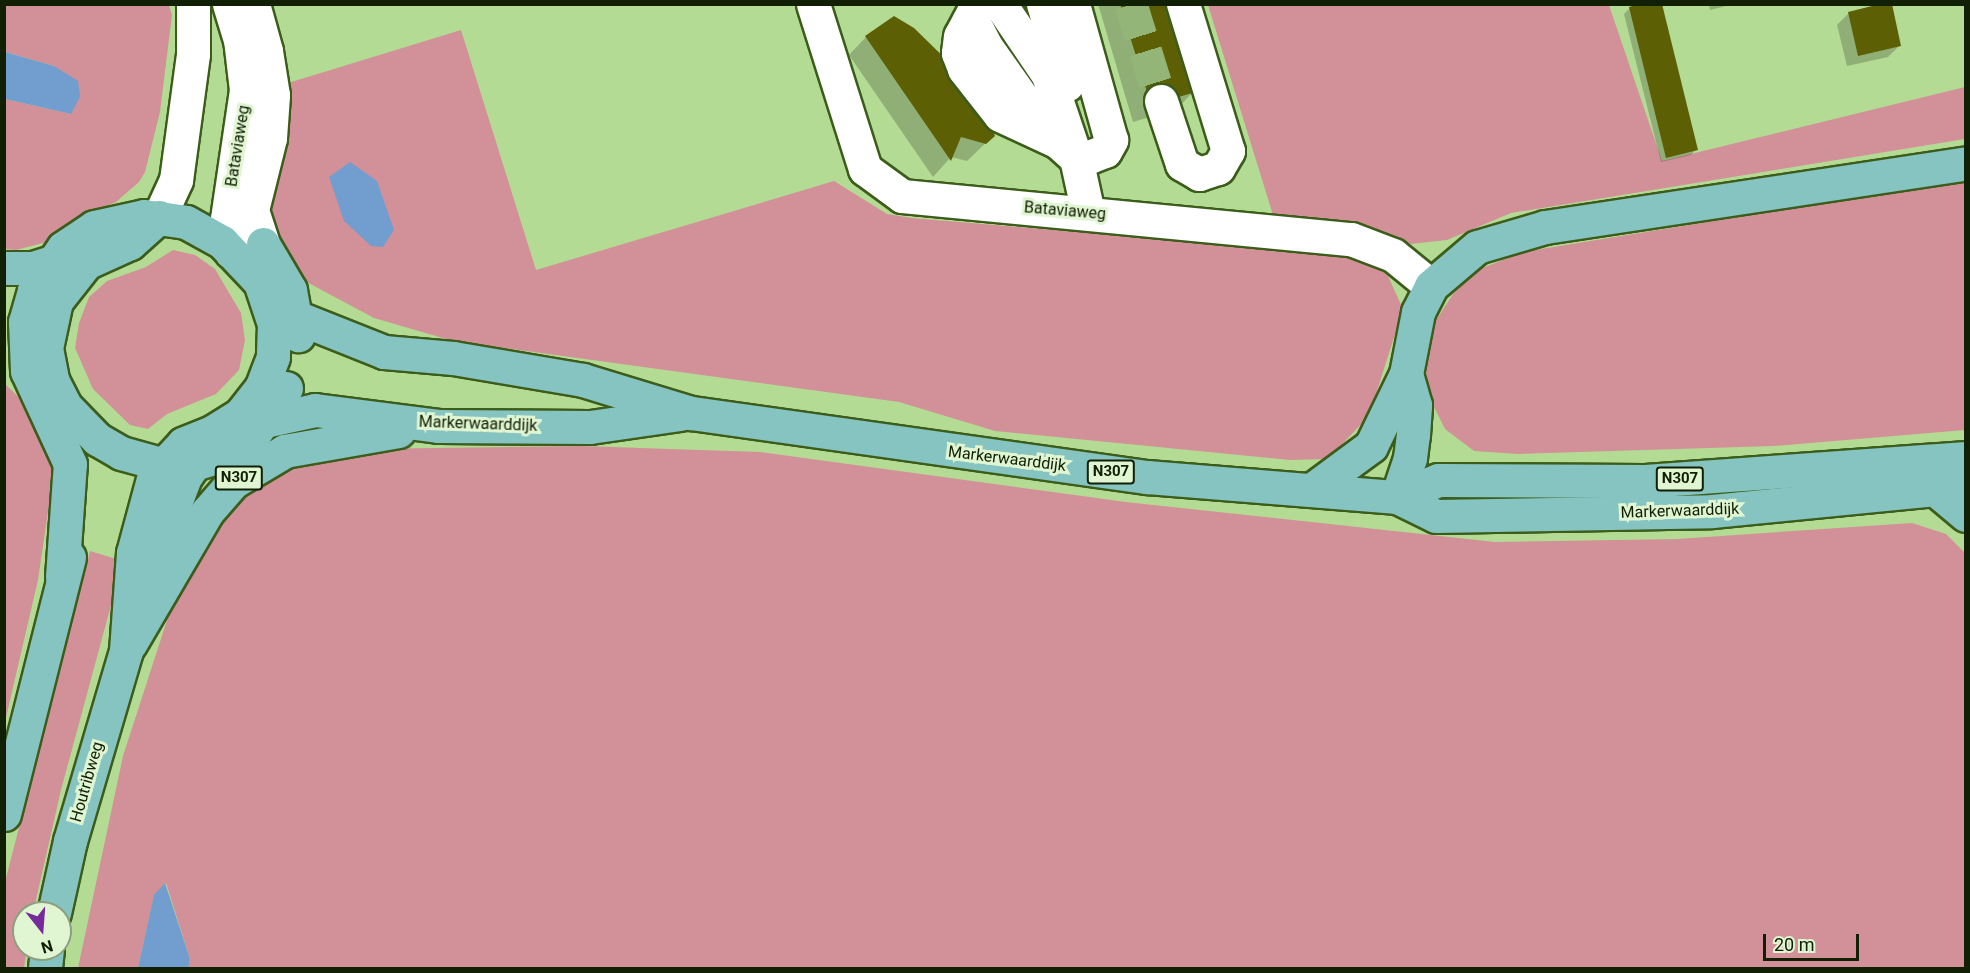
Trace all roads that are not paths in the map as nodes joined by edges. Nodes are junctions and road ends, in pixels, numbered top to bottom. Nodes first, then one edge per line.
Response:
1 (193, 4) edge
2 (229, 4) edge
3 (252, 4) edge
4 (813, 4) edge
5 (1043, 4) edge
6 (1073, 4) edge
7 (1183, 4) edge
8 (982, 7) edge
9 (1161, 101) tunnel mouth
10 (1074, 152) junction
11 (1965, 163) edge
12 (1085, 201) junction
13 (144, 217) junction
14 (263, 244) joint
15 (231, 252) junction
16 (51, 262) junction
17 (4, 268) edge
18 (1431, 286) junction
19 (286, 306) junction
20 (22, 366) edge
21 (1406, 374) junction
22 (691, 413) junction
23 (265, 421) junction
24 (438, 426) junction
25 (72, 429) junction
26 (1965, 458) edge
27 (161, 464) junction
28 (194, 464) junction
29 (1314, 488) junction
30 (1951, 488) edge
31 (1397, 496) junction
32 (1965, 514) edge
33 (126, 651) junction
34 (4, 814) edge
35 (57, 901) edge

1 - 13 street
2 - 15 street, Bataviaweg
3 - 14 street, Bataviaweg
4 - 12 street, Bataviaweg
5 - 10 street
6 - 10 street
7 - 9 street
8 - 10 street
8 - 10 street
10 - 12 street
11 - 18 main road
12 - 18 street, Bataviaweg
13 - 15 main road, N307
13 - 16 main road, N307
13 - 20 main road, N307
14 - 19 main road, N307
15 - 19 main road, N307
16 - 17 main road
16 - 20 main road, N307
18 - 21 main road
19 - 22 main road, Markerwaarddijk / N307
19 - 23 main road, N307
19 - 27 main road, N307
20 - 25 main road, N307
21 - 29 main road
21 - 31 main road
22 - 24 main road, Markerwaarddijk / N307
22 - 29 main road, Markerwaarddijk / N307
23 - 24 main road, Markerwaarddijk / N307
23 - 28 main road, N307
24 - 33 main road, N307
25 - 27 main road, N307
25 - 34 main road
26 - 31 main road, Markerwaarddijk / N307
27 - 28 main road, N307
27 - 33 main road, Houtribweg / N307
28 - 33 main road, Houtribweg / N307
29 - 31 main road, Markerwaarddijk / N307
30 - 31 main road, Markerwaarddijk / N307
30 - 32 main road
33 - 35 main road, Houtribweg / N307

